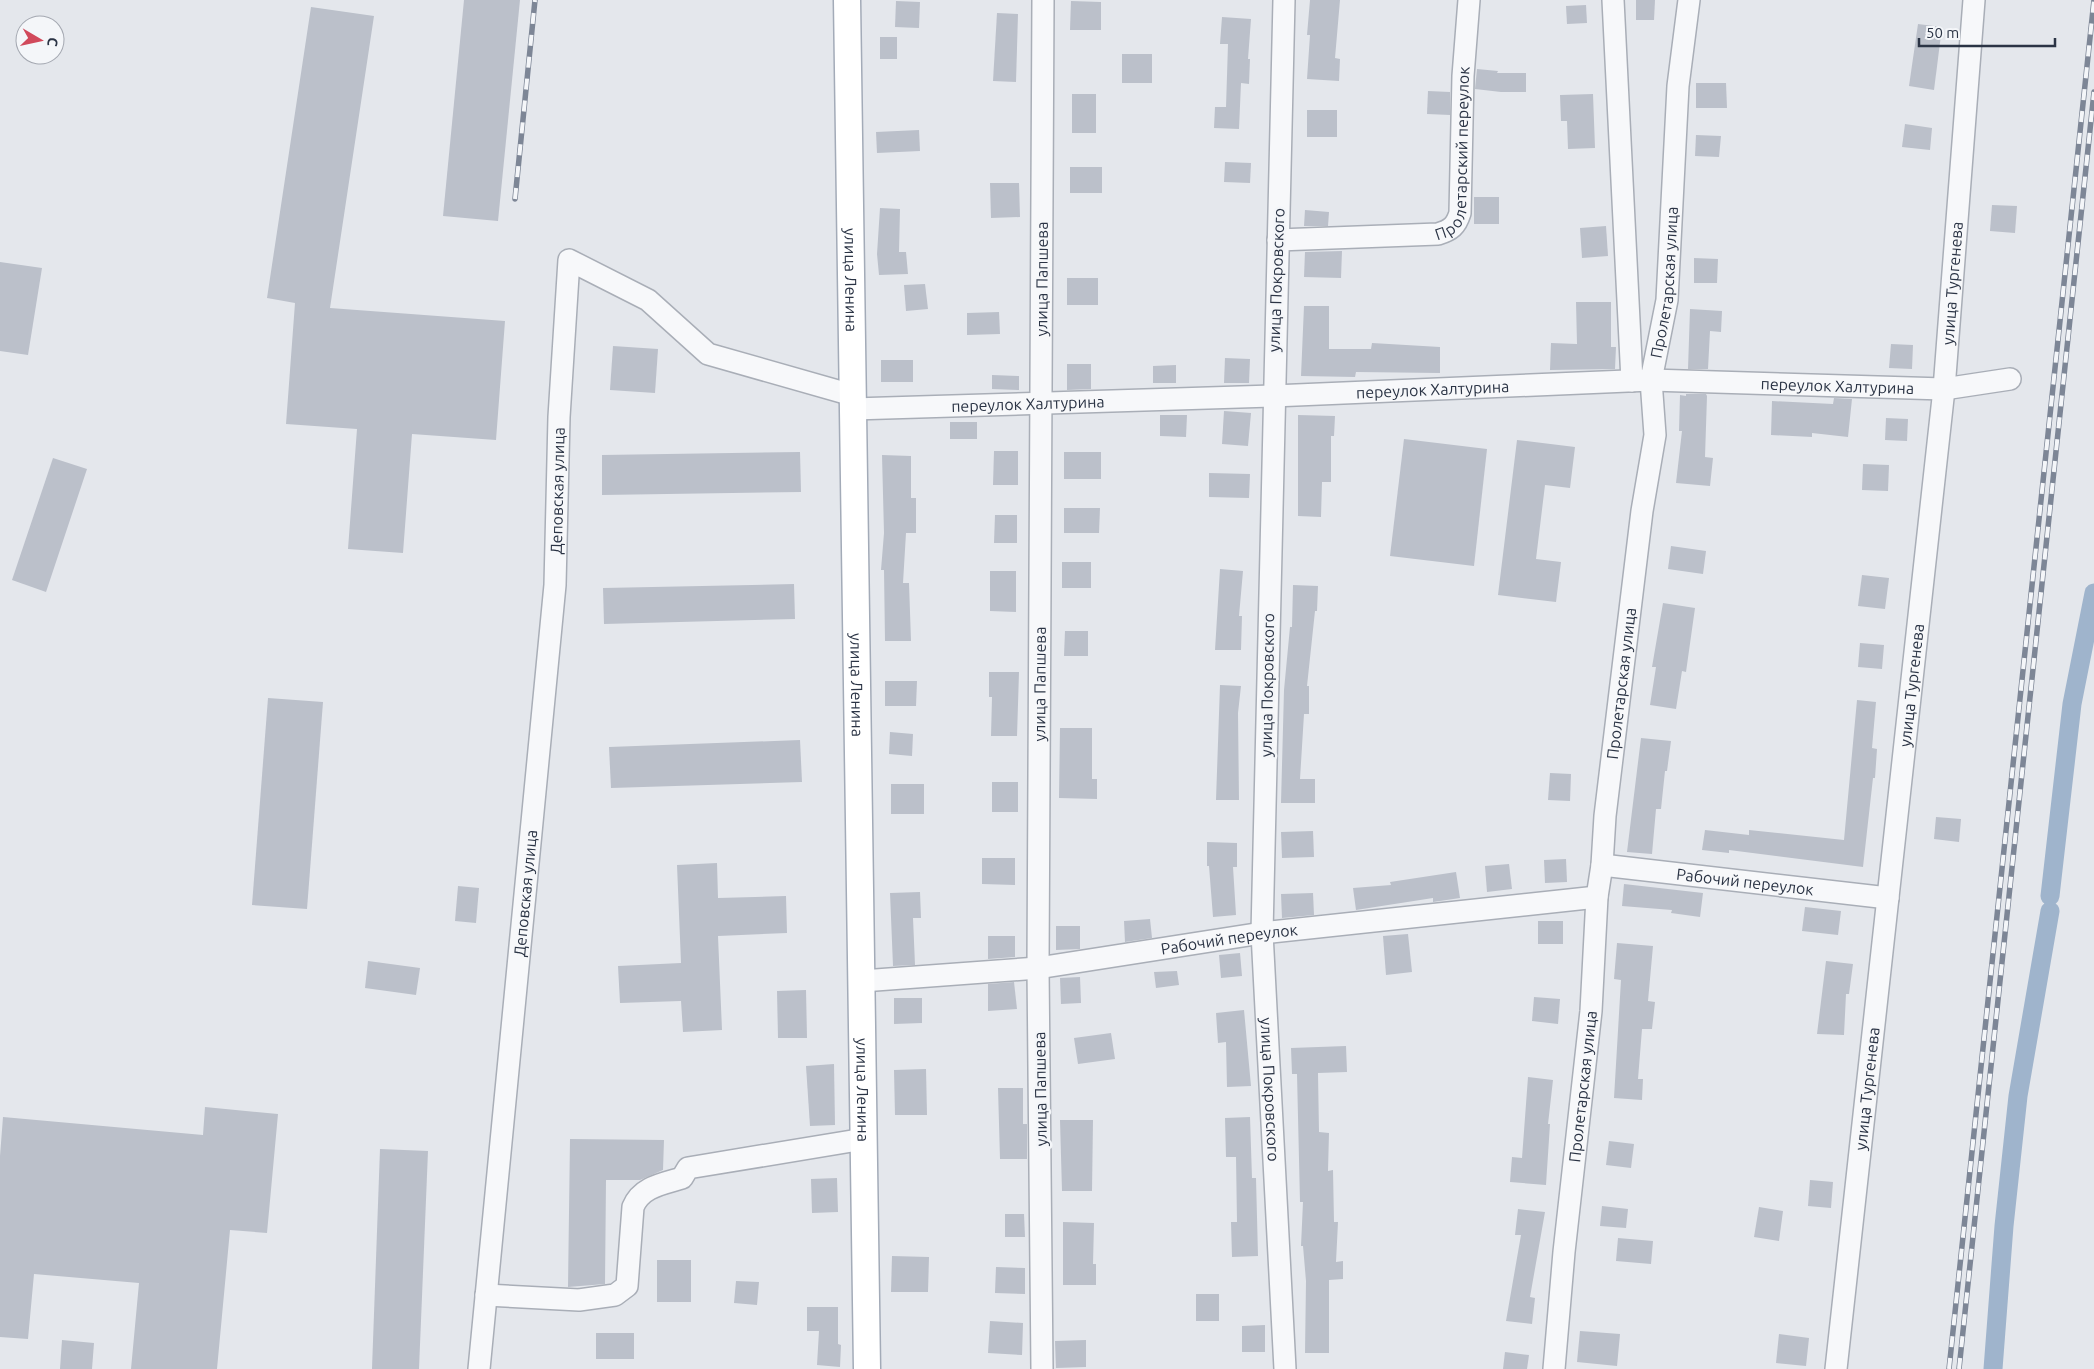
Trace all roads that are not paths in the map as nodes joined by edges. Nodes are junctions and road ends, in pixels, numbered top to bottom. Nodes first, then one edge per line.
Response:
1 (847, 0) edge
2 (1042, 0) edge
3 (1284, 0) edge
4 (1469, 0) edge
5 (1613, 0) edge
6 (1690, 0) edge
7 (1974, 0) edge
8 (1278, 240) junction
9 (2010, 379) dead end
10 (1642, 380) junction
11 (1944, 389) junction
12 (1273, 396) junction
13 (853, 402) junction
14 (1040, 402) junction
15 (559, 417) joint
16 (1602, 865) junction
17 (1597, 897) junction
18 (1888, 898) junction
19 (1262, 934) junction
20 (1038, 968) junction
21 (862, 981) junction
22 (864, 1139) junction
23 (486, 1296) junction
24 (479, 1369) edge
25 (867, 1369) edge
26 (1042, 1369) edge
27 (1285, 1369) edge
28 (1554, 1369) edge
29 (1836, 1369) edge

1 - 13 main road, улица Ленина
2 - 14 street, улица Папшева
3 - 8 street, улица Покровского
4 - 8 street, Пролетарский переулок
5 - 10 street, Пролетарская улица
6 - 10 street, Пролетарская улица
7 - 11 street, улица Тургенева
8 - 12 street, улица Покровского
9 - 11 street, переулок Халтурина
10 - 11 street, переулок Халтурина
10 - 12 street, переулок Халтурина
10 - 16 street, Пролетарская улица
11 - 18 street, улица Тургенева
12 - 14 street, переулок Халтурина
12 - 19 street, улица Покровского
13 - 14 street, переулок Халтурина
13 - 15 street, переулок Халтурина
13 - 21 main road, улица Ленина
14 - 20 street, улица Папшева
15 - 23 street, Деповская улица
16 - 17 street, Пролетарская улица
16 - 18 street, Рабочий переулок
17 - 19 street, Рабочий переулок
17 - 28 street, Пролетарская улица
18 - 29 street, улица Тургенева
19 - 20 street, Рабочий переулок
19 - 27 street, улица Покровского
20 - 21 street, Рабочий переулок
20 - 26 street, улица Папшева
21 - 22 main road, улица Ленина
22 - 23 street
22 - 25 main road, улица Ленина
23 - 24 street, Деповская улица

